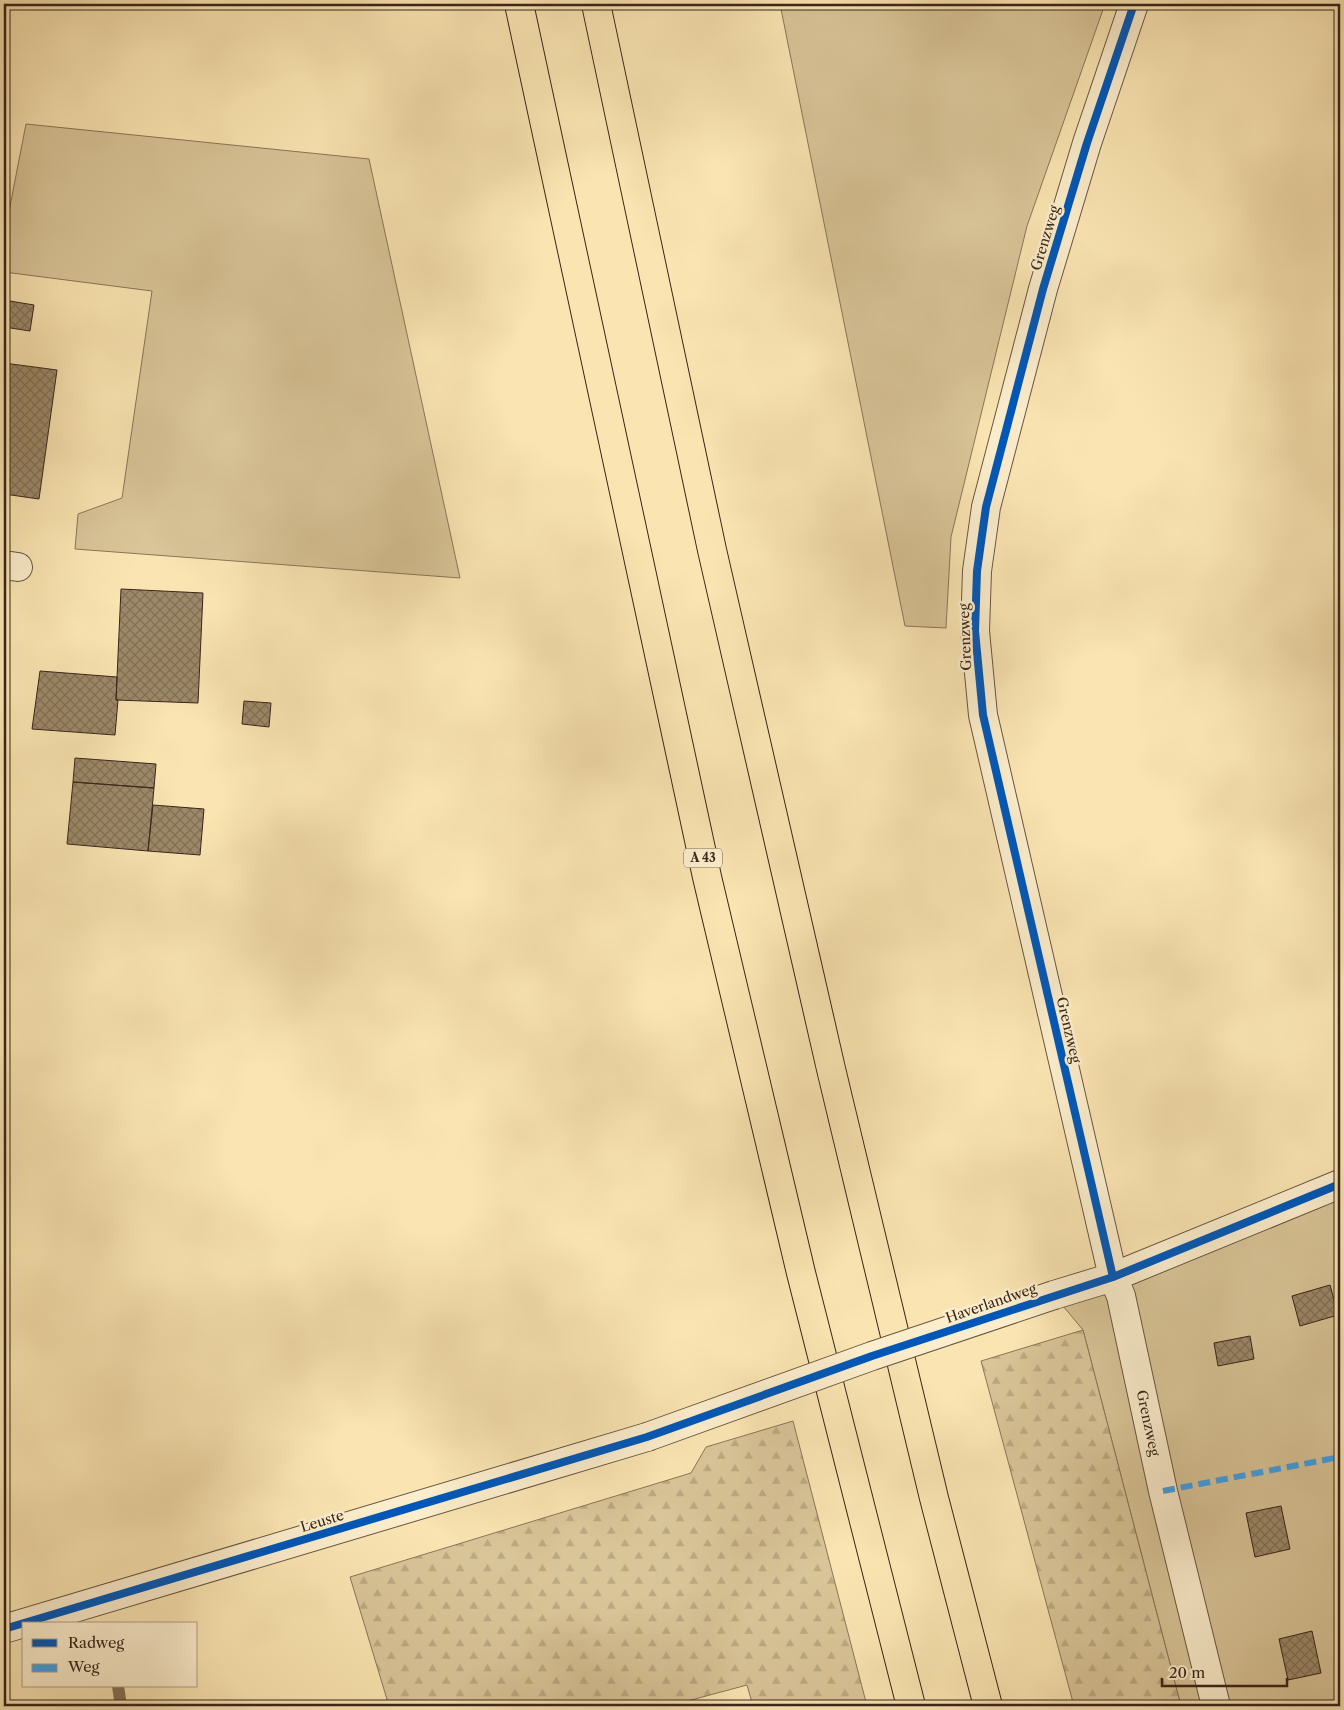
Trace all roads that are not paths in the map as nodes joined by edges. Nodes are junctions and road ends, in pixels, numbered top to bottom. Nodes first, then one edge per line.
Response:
1 (519, 4) edge
2 (596, 4) edge
3 (1134, 4) edge
4 (1340, 1184) edge
5 (1113, 1277) junction
6 (647, 1438) joint
7 (28, 1622) edge
8 (22, 1624) edge
9 (4, 1629) edge
10 (911, 1706) edge
11 (988, 1706) edge
12 (1216, 1706) edge

1 - 10 highway, A 43
2 - 11 highway
3 - 5 street, Grenzweg
4 - 5 street, Haverlandweg
5 - 6 street, Haverlandweg, bridge
5 - 12 street, Grenzweg
6 - 7 street, Leuste
8 - 9 street, Leuste

